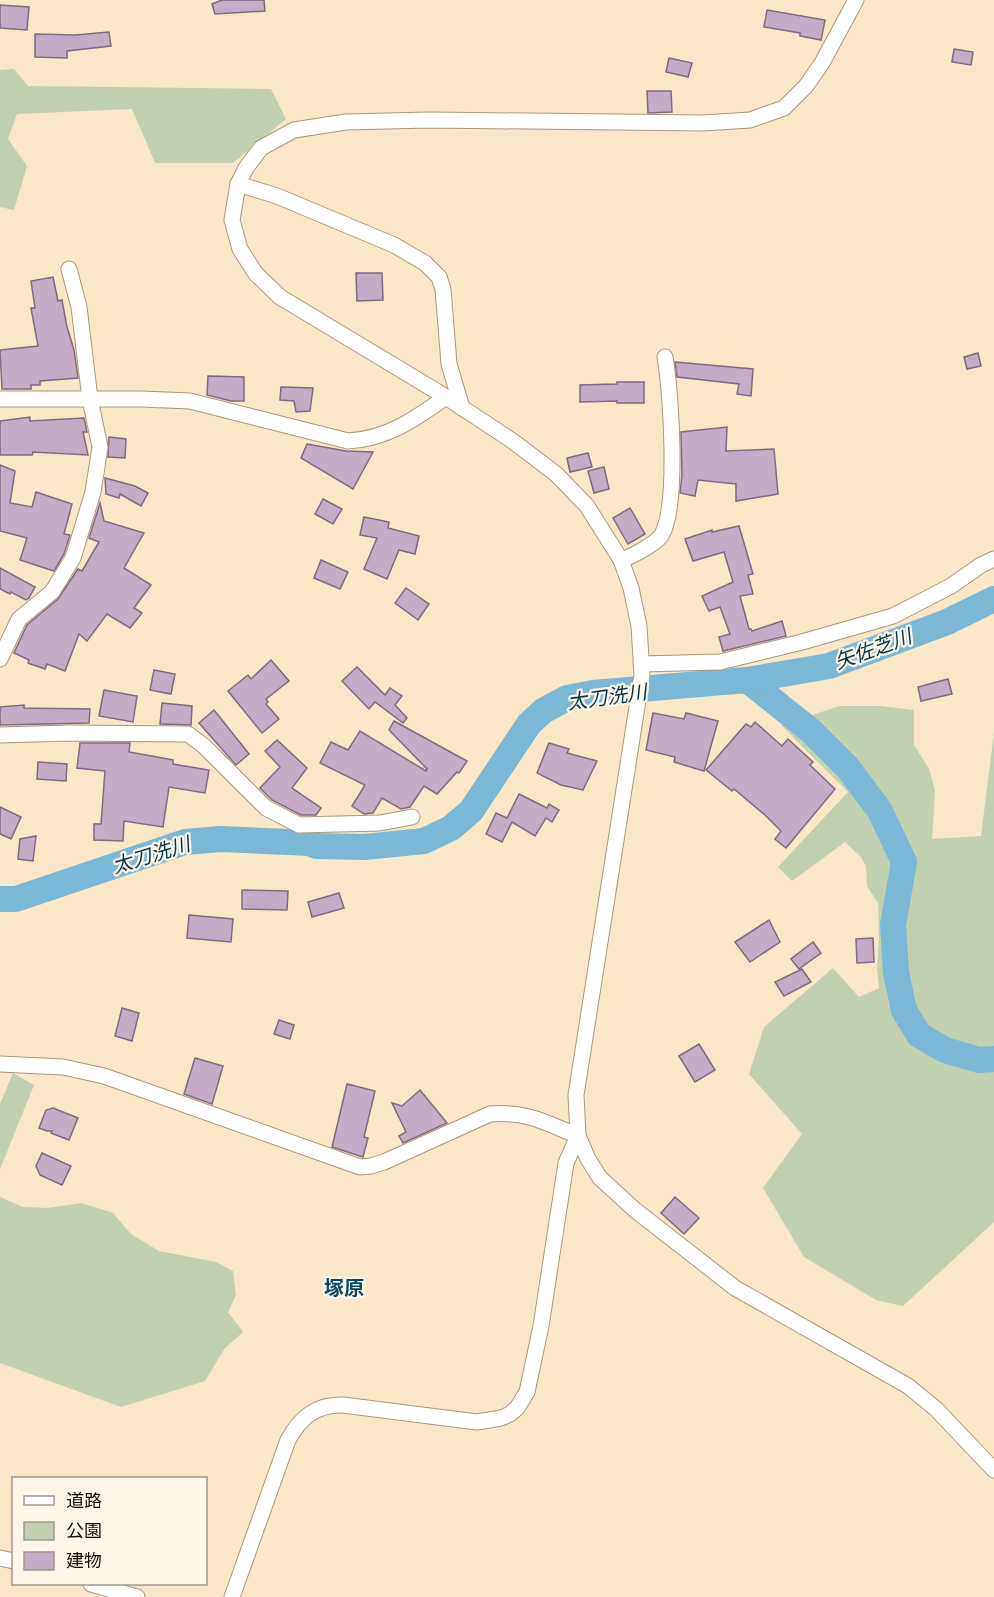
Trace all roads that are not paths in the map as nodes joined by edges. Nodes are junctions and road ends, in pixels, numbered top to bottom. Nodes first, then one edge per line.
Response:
1 (856, 0) edge
2 (238, 184) junction
3 (69, 269) dead end
4 (664, 357) dead end
5 (446, 397) junction
6 (0, 399) edge
7 (90, 399) junction
8 (462, 408) junction
9 (994, 559) edge
10 (621, 560) junction
11 (0, 659) edge
12 (641, 669) junction
13 (0, 735) edge
14 (412, 817) dead end
15 (0, 1064) edge
16 (578, 1136) junction
17 (994, 1470) edge
18 (95, 1585) edge
19 (138, 1597) edge
20 (232, 1597) edge

1 - 2 street
2 - 5 street
2 - 8 street
3 - 7 street
4 - 10 street
5 - 7 street
5 - 8 street
6 - 7 street
7 - 11 street
8 - 10 street
9 - 12 street
10 - 12 street
12 - 16 street
13 - 14 street
15 - 16 street
16 - 17 street
16 - 20 street
18 - 19 street

